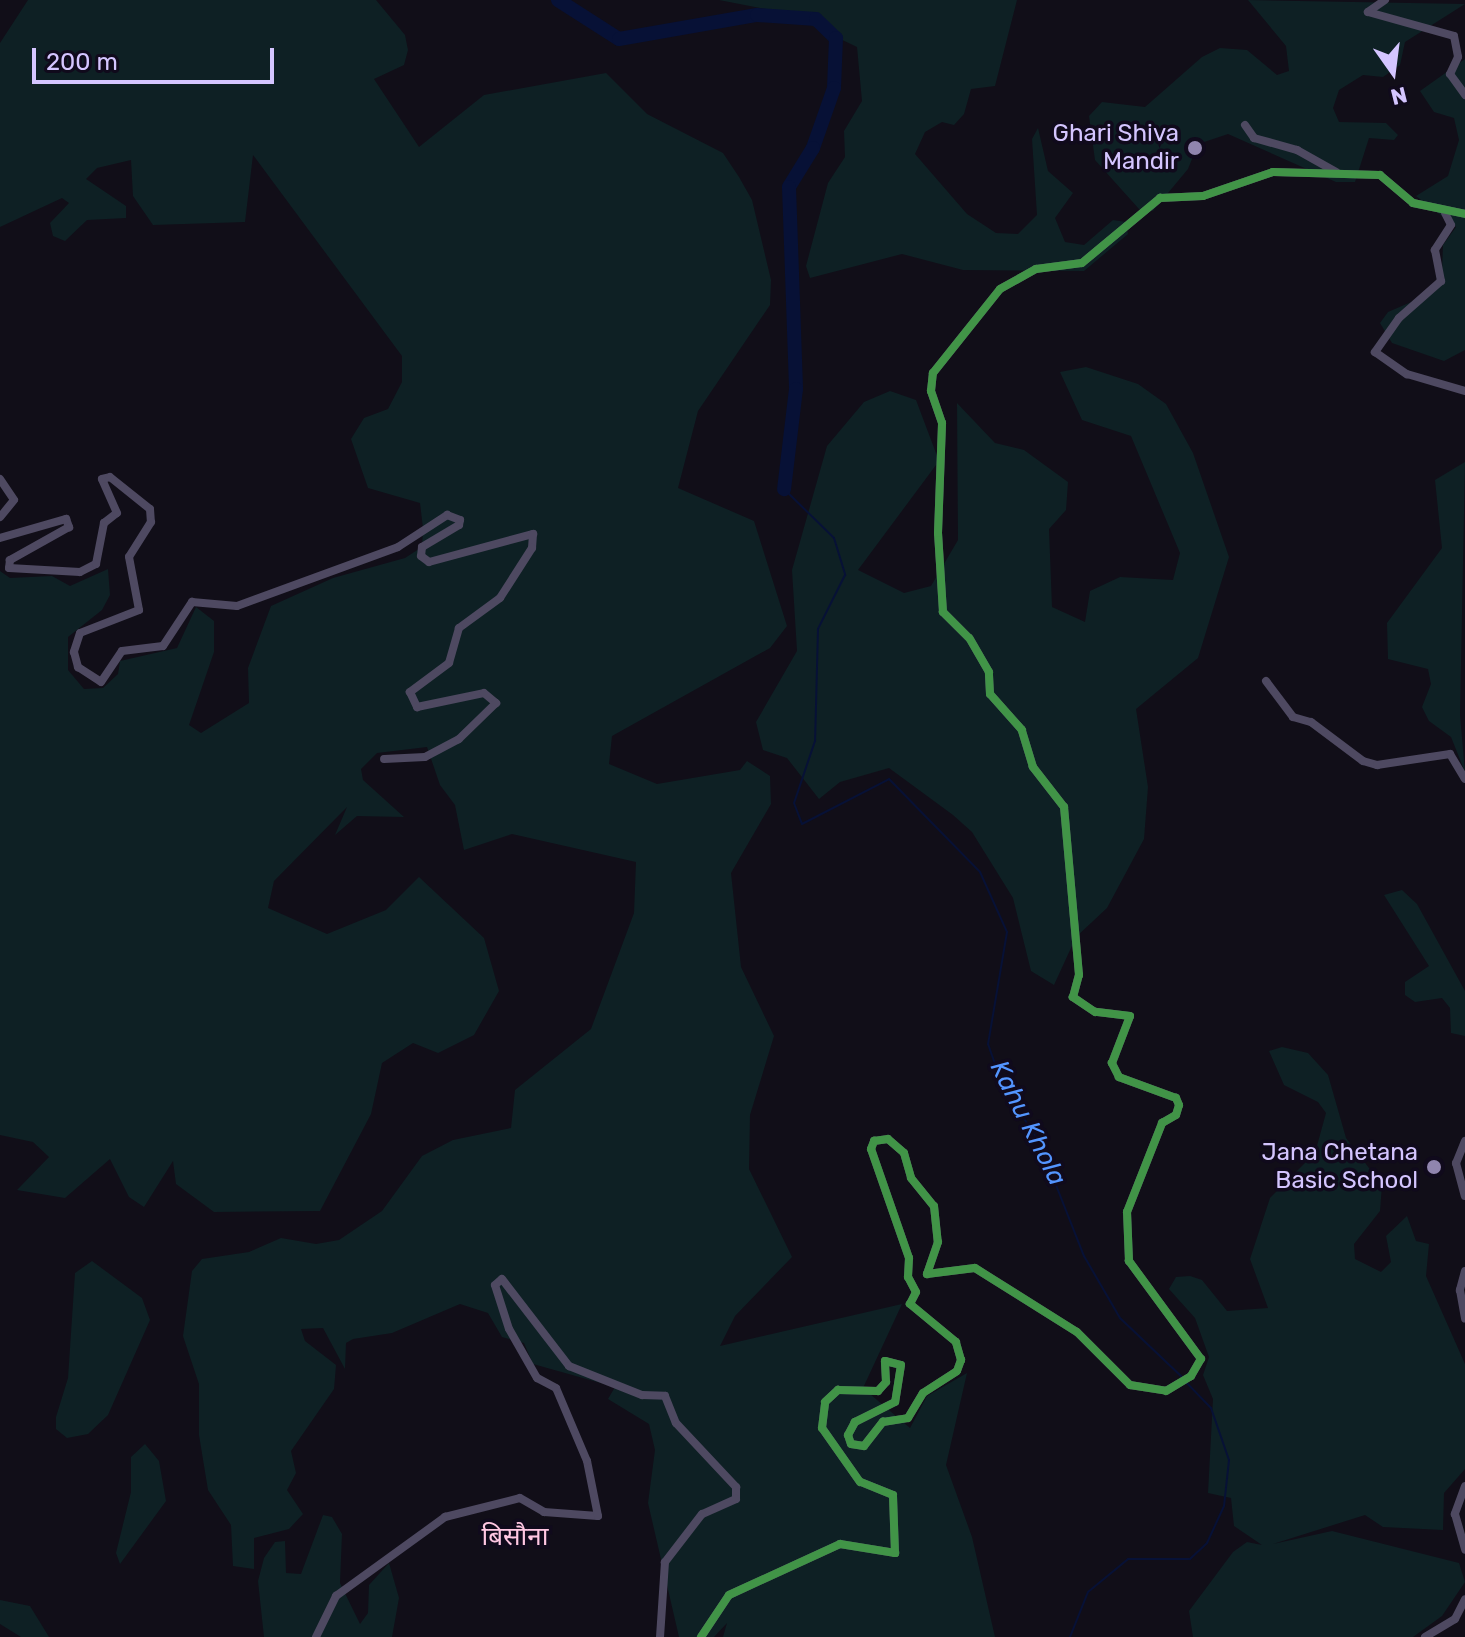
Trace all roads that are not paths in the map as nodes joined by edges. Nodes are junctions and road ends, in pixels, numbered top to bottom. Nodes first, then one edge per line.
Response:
1 (1385, 0) edge
2 (1465, 95) edge
3 (1245, 125) dead end
4 (1341, 174) junction
5 (1445, 213) junction
6 (1465, 214) edge
7 (1465, 391) edge
8 (0, 479) edge
9 (0, 517) edge
10 (0, 538) edge
11 (1266, 681) dead end
12 (384, 759) dead end
13 (1465, 779) edge
14 (1465, 1141) edge
15 (1465, 1196) edge
16 (1465, 1271) edge
17 (1465, 1319) edge
18 (1465, 1486) edge
19 (1465, 1550) edge
20 (1465, 1599) edge
21 (1429, 1635) edge
22 (316, 1637) edge
23 (660, 1637) edge
24 (701, 1637) edge

1 - 2 street
3 - 4 street
4 - 5 street
4 - 24 street
5 - 6 street
5 - 7 street
8 - 9 street
10 - 12 street
11 - 13 street
14 - 15 street
16 - 17 street
18 - 19 street
20 - 21 street
22 - 23 street

